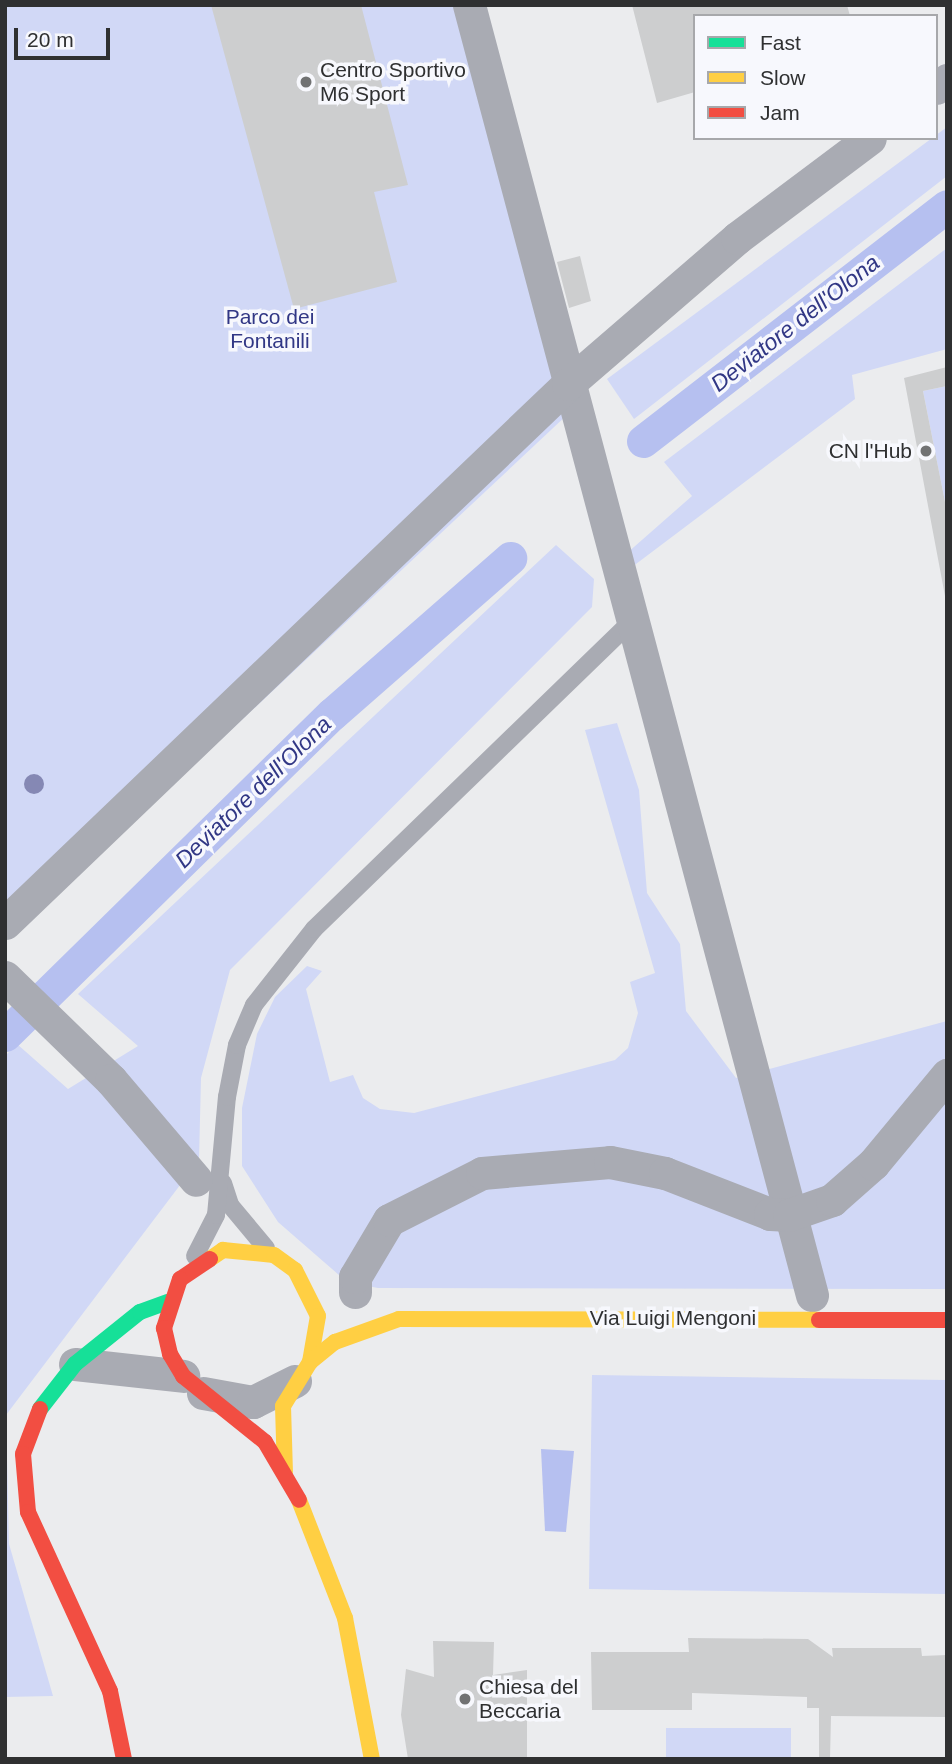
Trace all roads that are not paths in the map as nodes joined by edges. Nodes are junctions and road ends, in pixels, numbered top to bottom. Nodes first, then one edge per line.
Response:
1 (469, 5) edge
2 (867, 140) edge
3 (568, 384) junction
4 (631, 623) junction
5 (5, 923) edge
6 (5, 977) edge
7 (947, 1075) edge
8 (209, 1178) junction
9 (789, 1215) junction
10 (274, 1255) junction
11 (180, 1279) junction
12 (311, 1291) junction
13 (355, 1292) dead end
14 (812, 1295) dead end
15 (168, 1302) junction
16 (399, 1320) junction
17 (947, 1320) edge
18 (75, 1364) junction
19 (302, 1372) junction
20 (193, 1384) junction
21 (285, 1472) junction
22 (124, 1759) edge
23 (372, 1759) edge

1 - 3 street
2 - 3 street
3 - 4 street
3 - 5 street
4 - 8 lane
4 - 9 street
6 - 8 street
7 - 9 street
8 - 10 lane
8 - 11 lane
9 - 13 street
9 - 14 street
10 - 11 street
10 - 12 street
11 - 15 street
12 - 16 street, Via Luigi Mengoni
12 - 19 street
15 - 18 street
15 - 20 street
16 - 17 street, Via Luigi Mengoni
16 - 19 street, Via Luigi Mengoni
18 - 20 street
18 - 22 street
19 - 20 street
19 - 21 street
20 - 21 street
21 - 23 street

